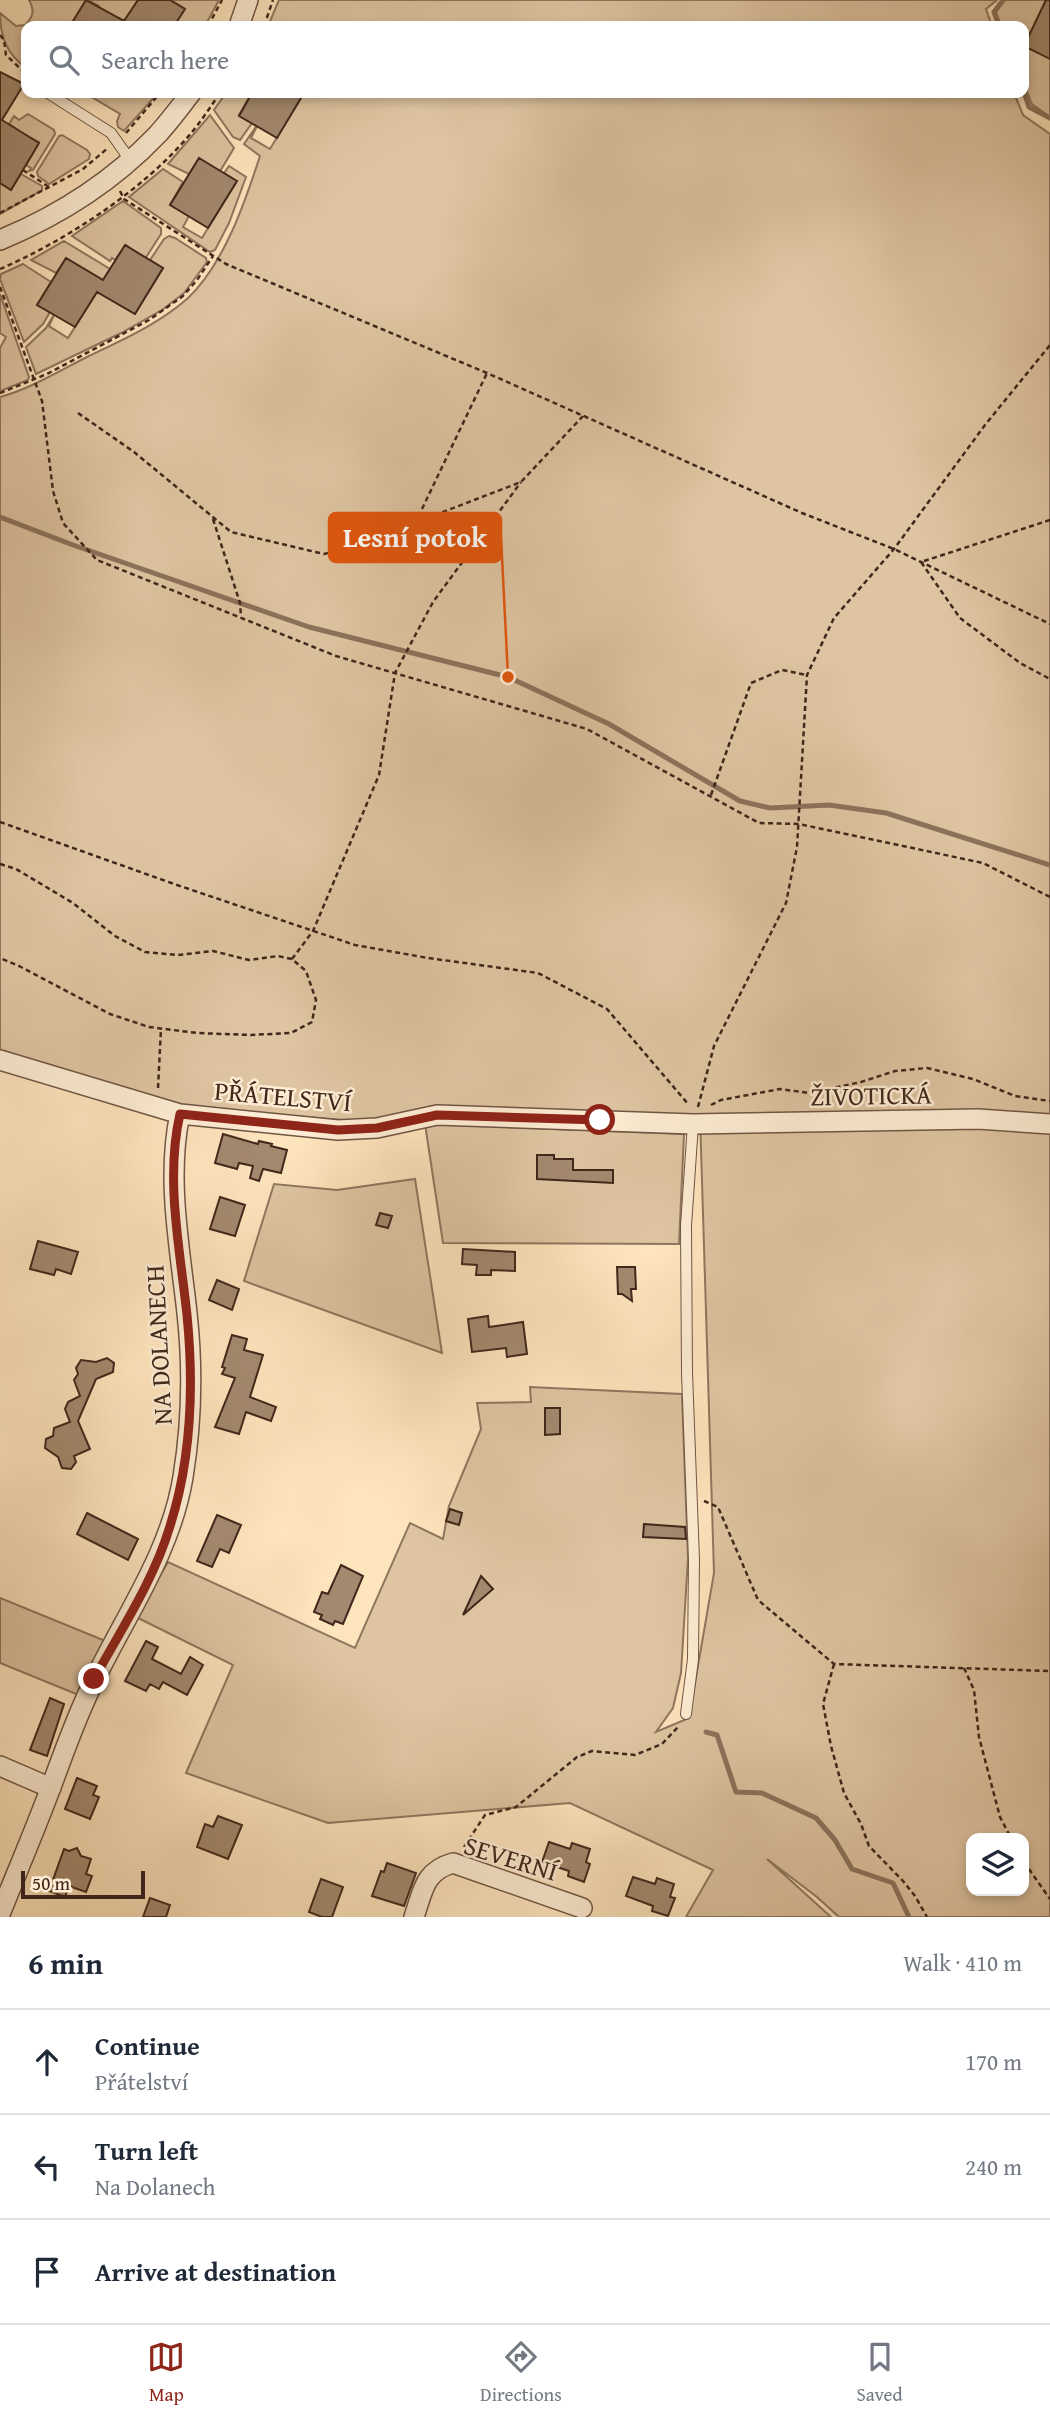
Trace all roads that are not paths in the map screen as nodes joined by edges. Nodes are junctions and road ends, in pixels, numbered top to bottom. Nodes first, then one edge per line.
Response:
1 (248, 0) edge
2 (241, 21) edge
3 (56, 98) edge
4 (187, 98) edge
5 (130, 160) junction
6 (0, 240) edge
7 (0, 1060) edge
8 (180, 1114) junction
9 (695, 1118) junction
10 (1050, 1124) edge
11 (686, 1714) road end
12 (0, 1766) edge
13 (51, 1788) junction
14 (582, 1908) dead end
15 (0, 1914) edge
16 (414, 1917) edge

1 - 2 street
3 - 5 lane
4 - 5 street
5 - 6 street
7 - 8 street, PŘÁTELSTVÍ
8 - 9 street, PŘÁTELSTVÍ
8 - 13 street, NA DOLANECH
9 - 10 street, ŽIVOTICKÁ
9 - 11 lane
12 - 13 street
13 - 15 street, NA DOLANECH
14 - 16 street, SEVERNÍ

